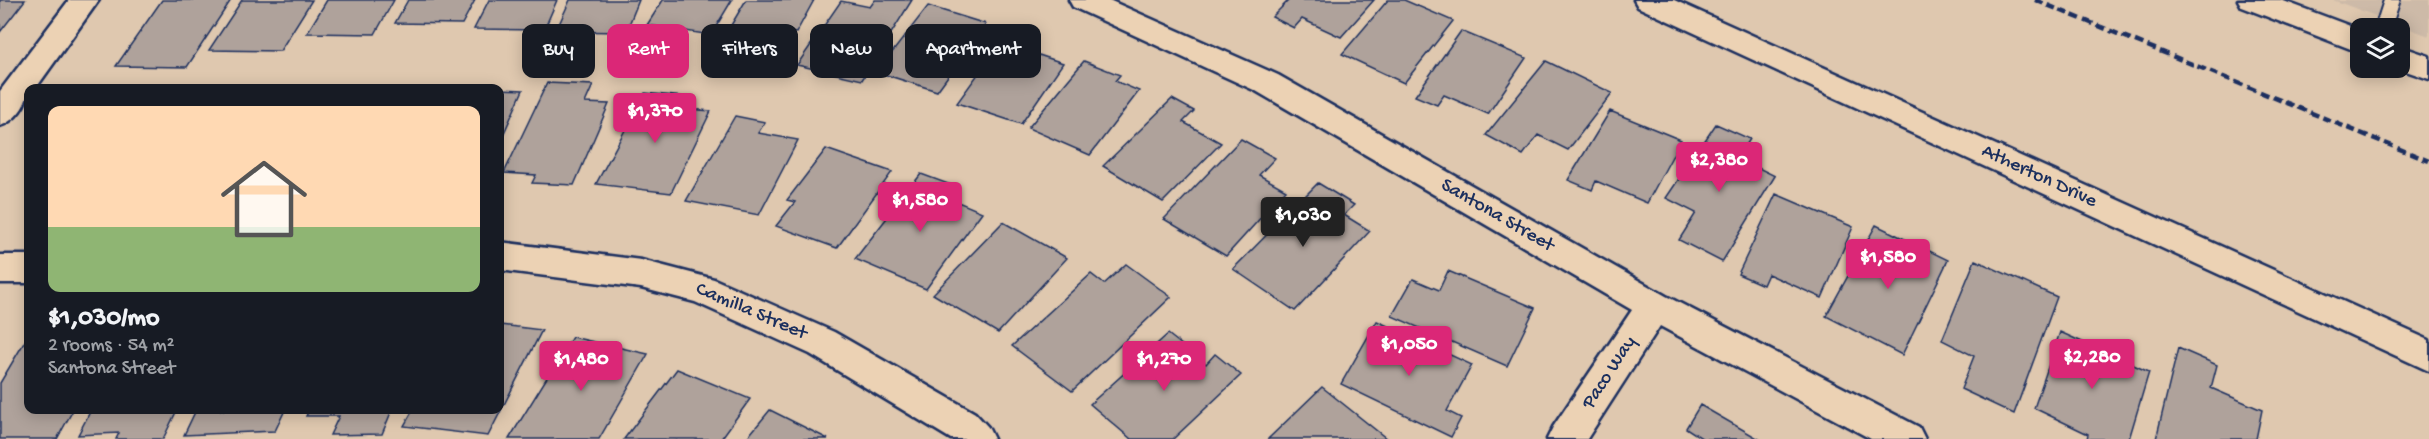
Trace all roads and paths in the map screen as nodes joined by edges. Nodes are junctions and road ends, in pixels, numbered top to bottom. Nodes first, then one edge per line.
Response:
1 (85, 0) edge
2 (1083, 0) edge
3 (1648, 0) edge
4 (2253, 0) edge
5 (2392, 0) edge
6 (2386, 18) edge
7 (2350, 38) edge
8 (2410, 61) edge
9 (2429, 69) edge
10 (0, 114) edge
11 (504, 256) edge
12 (0, 269) edge
13 (24, 269) edge
14 (1654, 306) junction
15 (2429, 356) edge
16 (975, 439) edge
17 (1566, 439) edge
18 (1906, 439) edge

1 - 10 street
2 - 14 street, Santona Street
3 - 15 street, Atherton Drive
4 - 7 street
5 - 6 lane
8 - 9 street
11 - 16 street, Camilla Street
12 - 13 street
14 - 17 street, Paco Way
14 - 18 street, Santona Street

